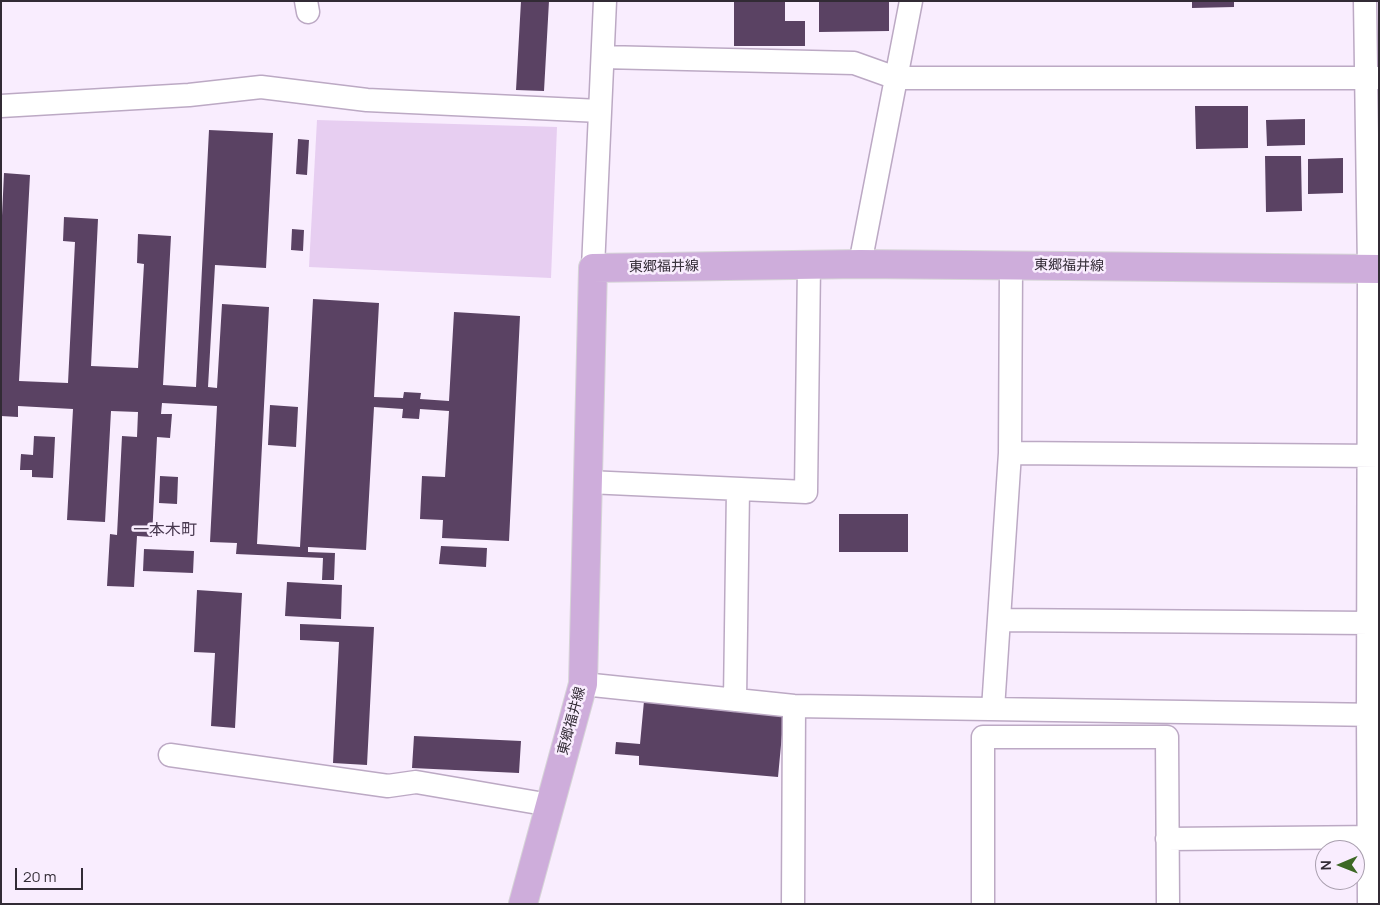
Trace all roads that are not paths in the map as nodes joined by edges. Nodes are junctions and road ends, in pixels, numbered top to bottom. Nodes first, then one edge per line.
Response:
1 (606, 1) edge
2 (911, 1) edge
3 (1365, 1) edge
4 (603, 57) junction
5 (896, 78) junction
6 (1372, 78) edge
7 (1, 106) edge
8 (600, 111) junction
9 (860, 264) junction
10 (809, 265) junction
11 (1011, 266) junction
12 (593, 268) junction
13 (1374, 269) edge
14 (1010, 453) junction
15 (1374, 456) edge
16 (588, 482) junction
17 (738, 489) junction
18 (999, 620) junction
19 (1368, 623) junction
20 (583, 684) junction
21 (735, 700) junction
22 (794, 706) junction
23 (993, 709) junction
24 (1374, 715) edge
25 (170, 755) dead end
26 (550, 804) junction
27 (1374, 837) edge
28 (1167, 839) junction
29 (523, 904) edge
30 (793, 904) edge
31 (983, 904) edge
32 (1168, 904) edge
33 (1369, 904) edge

1 - 4 street
2 - 5 street
3 - 6 street
4 - 5 street
4 - 8 street
5 - 6 street
5 - 9 street
6 - 13 street
7 - 8 street
8 - 12 street
9 - 10 main road, 東郷福井線
9 - 11 main road, 東郷福井線
10 - 12 main road, 東郷福井線
10 - 17 street
11 - 13 main road, 東郷福井線
11 - 14 street
12 - 16 main road, 東郷福井線
13 - 15 street
14 - 15 street
14 - 18 street
15 - 19 street
16 - 17 street
16 - 20 main road, 東郷福井線
17 - 21 street
18 - 19 street
18 - 23 street
19 - 24 street
20 - 21 street
20 - 26 main road, 東郷福井線
21 - 22 street
22 - 23 street
22 - 30 street
23 - 24 street
24 - 27 street
25 - 26 street
26 - 29 main road, 東郷福井線
27 - 28 street
27 - 33 street
28 - 31 street
28 - 32 street

